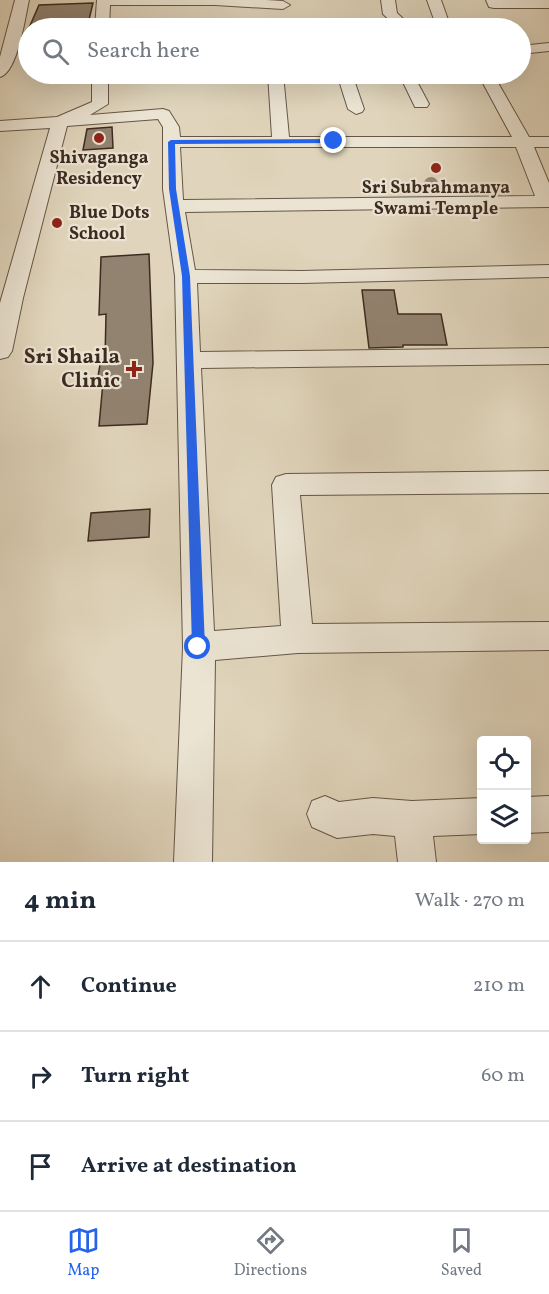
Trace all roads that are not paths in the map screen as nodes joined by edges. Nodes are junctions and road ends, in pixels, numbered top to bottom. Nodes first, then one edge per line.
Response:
1 (22, 0) edge
2 (387, 0) edge
3 (434, 0) edge
4 (493, 0) edge
5 (104, 1) edge
6 (177, 1) edge
7 (215, 1) edge
8 (284, 3) edge
9 (549, 4) edge
10 (103, 18) edge
11 (283, 18) edge
12 (395, 18) edge
13 (440, 18) edge
14 (531, 51) edge
15 (546, 52) edge
16 (0, 72) edge
17 (100, 84) edge
18 (276, 84) edge
19 (347, 84) edge
20 (411, 84) edge
21 (491, 84) edge
22 (421, 104) dead end
23 (356, 109) dead end
24 (60, 122) junction
25 (0, 126) edge
26 (171, 142) junction
27 (281, 142) junction
28 (523, 142) junction
29 (549, 142) edge
30 (548, 201) edge
31 (175, 206) junction
32 (549, 271) edge
33 (186, 276) junction
34 (0, 351) edge
35 (549, 356) edge
36 (188, 360) junction
37 (549, 482) edge
38 (549, 636) edge
39 (298, 639) junction
40 (198, 647) junction
41 (325, 814) dead end
42 (549, 814) edge
43 (531, 815) edge
44 (477, 816) edge
45 (412, 819) junction
46 (193, 862) edge
47 (417, 862) edge

1 - 16 street
2 - 12 street
3 - 13 street
4 - 9 street
5 - 6 street
5 - 10 street
6 - 7 street
7 - 8 street
8 - 11 street
14 - 15 street
17 - 24 street
18 - 27 street
19 - 23 street
20 - 22 street
21 - 28 street
24 - 25 street
24 - 26 street
24 - 34 street
26 - 27 street
26 - 31 street
27 - 28 street
28 - 29 street
28 - 30 street
30 - 31 street
31 - 33 street
32 - 33 street
33 - 36 street
35 - 36 street
36 - 40 street
37 - 39 street
38 - 39 street
39 - 40 street
40 - 46 street
41 - 45 street
42 - 43 street
44 - 45 street
45 - 47 street

